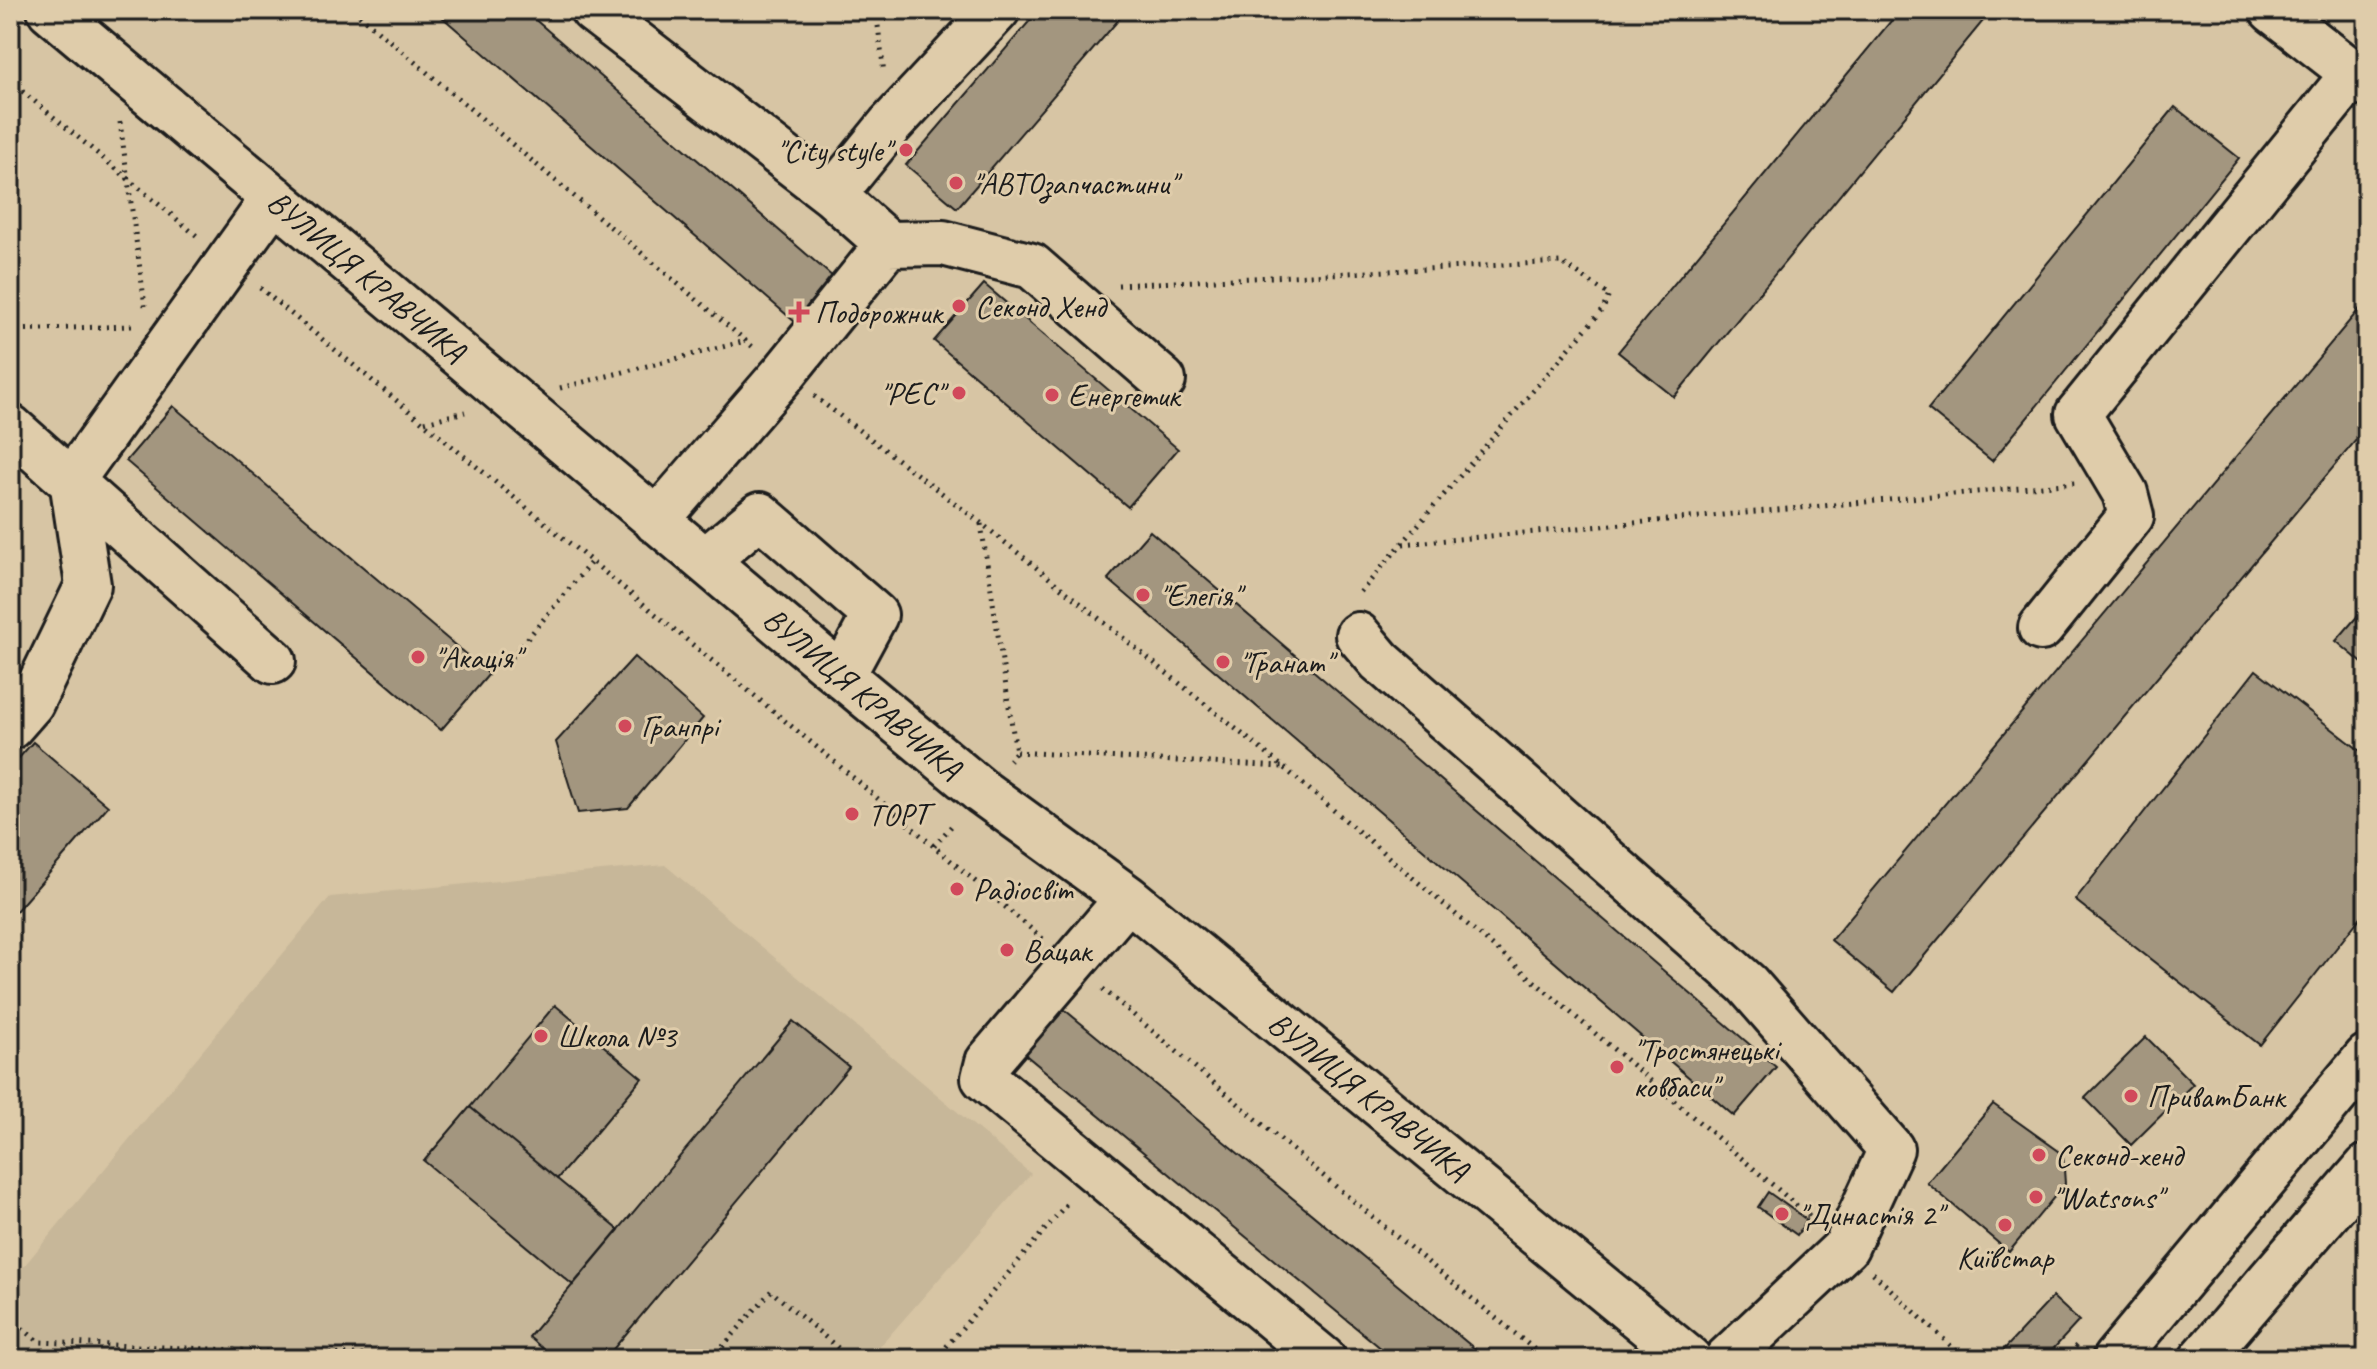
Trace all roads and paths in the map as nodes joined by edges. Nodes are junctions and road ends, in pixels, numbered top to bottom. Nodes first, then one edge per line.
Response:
1 (50, 10) edge
2 (353, 10) edge
3 (593, 10) edge
4 (997, 10) edge
5 (2272, 10) edge
6 (2360, 79) edge
7 (10, 81) edge
8 (128, 178) junction
9 (833, 195) junction
10 (274, 198) junction
11 (888, 244) junction
12 (227, 261) junction
13 (1057, 289) junction
14 (146, 311) dead end
15 (148, 325) dead end
16 (10, 330) edge
17 (746, 341) junction
18 (784, 373) junction
19 (1163, 380) dead end
20 (514, 399) junction
21 (424, 422) junction
22 (10, 427) edge
23 (2117, 479) junction
24 (72, 480) junction
25 (656, 521) junction
26 (981, 523) junction
27 (1402, 544) junction
28 (592, 561) junction
29 (705, 561) junction
30 (2041, 628) dead end
31 (1358, 635) joint
32 (512, 657) dead end
33 (273, 661) dead end
34 (842, 676) junction
35 (10, 727) edge
36 (1283, 767) junction
37 (1128, 898) junction
38 (1073, 963) junction
39 (2367, 1057) edge
40 (2367, 1167) edge
41 (1094, 1171) junction
42 (1846, 1247) junction
43 (10, 1318) edge
44 (452, 1359) edge
45 (712, 1359) edge
46 (851, 1359) edge
47 (936, 1359) edge
48 (1323, 1359) edge
49 (1546, 1359) edge
50 (1689, 1359) edge
51 (1727, 1359) edge
52 (1965, 1359) edge
53 (2115, 1359) edge
54 (2202, 1359) edge

1 - 10 street, ВУЛИЦЯ КРАВЧИКА
2 - 17 path
3 - 9 street
4 - 9 street
5 - 6 street
6 - 23 street
7 - 8 path
8 - 12 path
8 - 14 path
9 - 11 street
10 - 12 street
10 - 20 street, ВУЛИЦЯ КРАВЧИКА
11 - 13 street
11 - 18 street
12 - 21 path
12 - 24 street
13 - 19 street
13 - 27 path
15 - 16 path
17 - 18 path
17 - 20 path
18 - 25 street
18 - 26 path
20 - 21 path
20 - 25 street, ВУЛИЦЯ КРАВЧИКА
21 - 28 path
22 - 24 street
23 - 27 path
23 - 30 street
24 - 33 street
24 - 35 street
25 - 29 street, ВУЛИЦЯ КРАВЧИКА
26 - 36 path
26 - 36 path
27 - 31 path
28 - 32 path
28 - 38 path
29 - 34 street, ВУЛИЦЯ КРАВЧИКА
29 - 34 street
31 - 42 street
34 - 37 street, ВУЛИЦЯ КРАВЧИКА
36 - 42 path
37 - 38 street
37 - 50 street, ВУЛИЦЯ КРАВЧИКА
38 - 41 street
38 - 49 path
39 - 53 street
40 - 54 street
41 - 47 path
41 - 48 street
42 - 51 street
42 - 52 path
43 - 44 path
45 - 46 path

